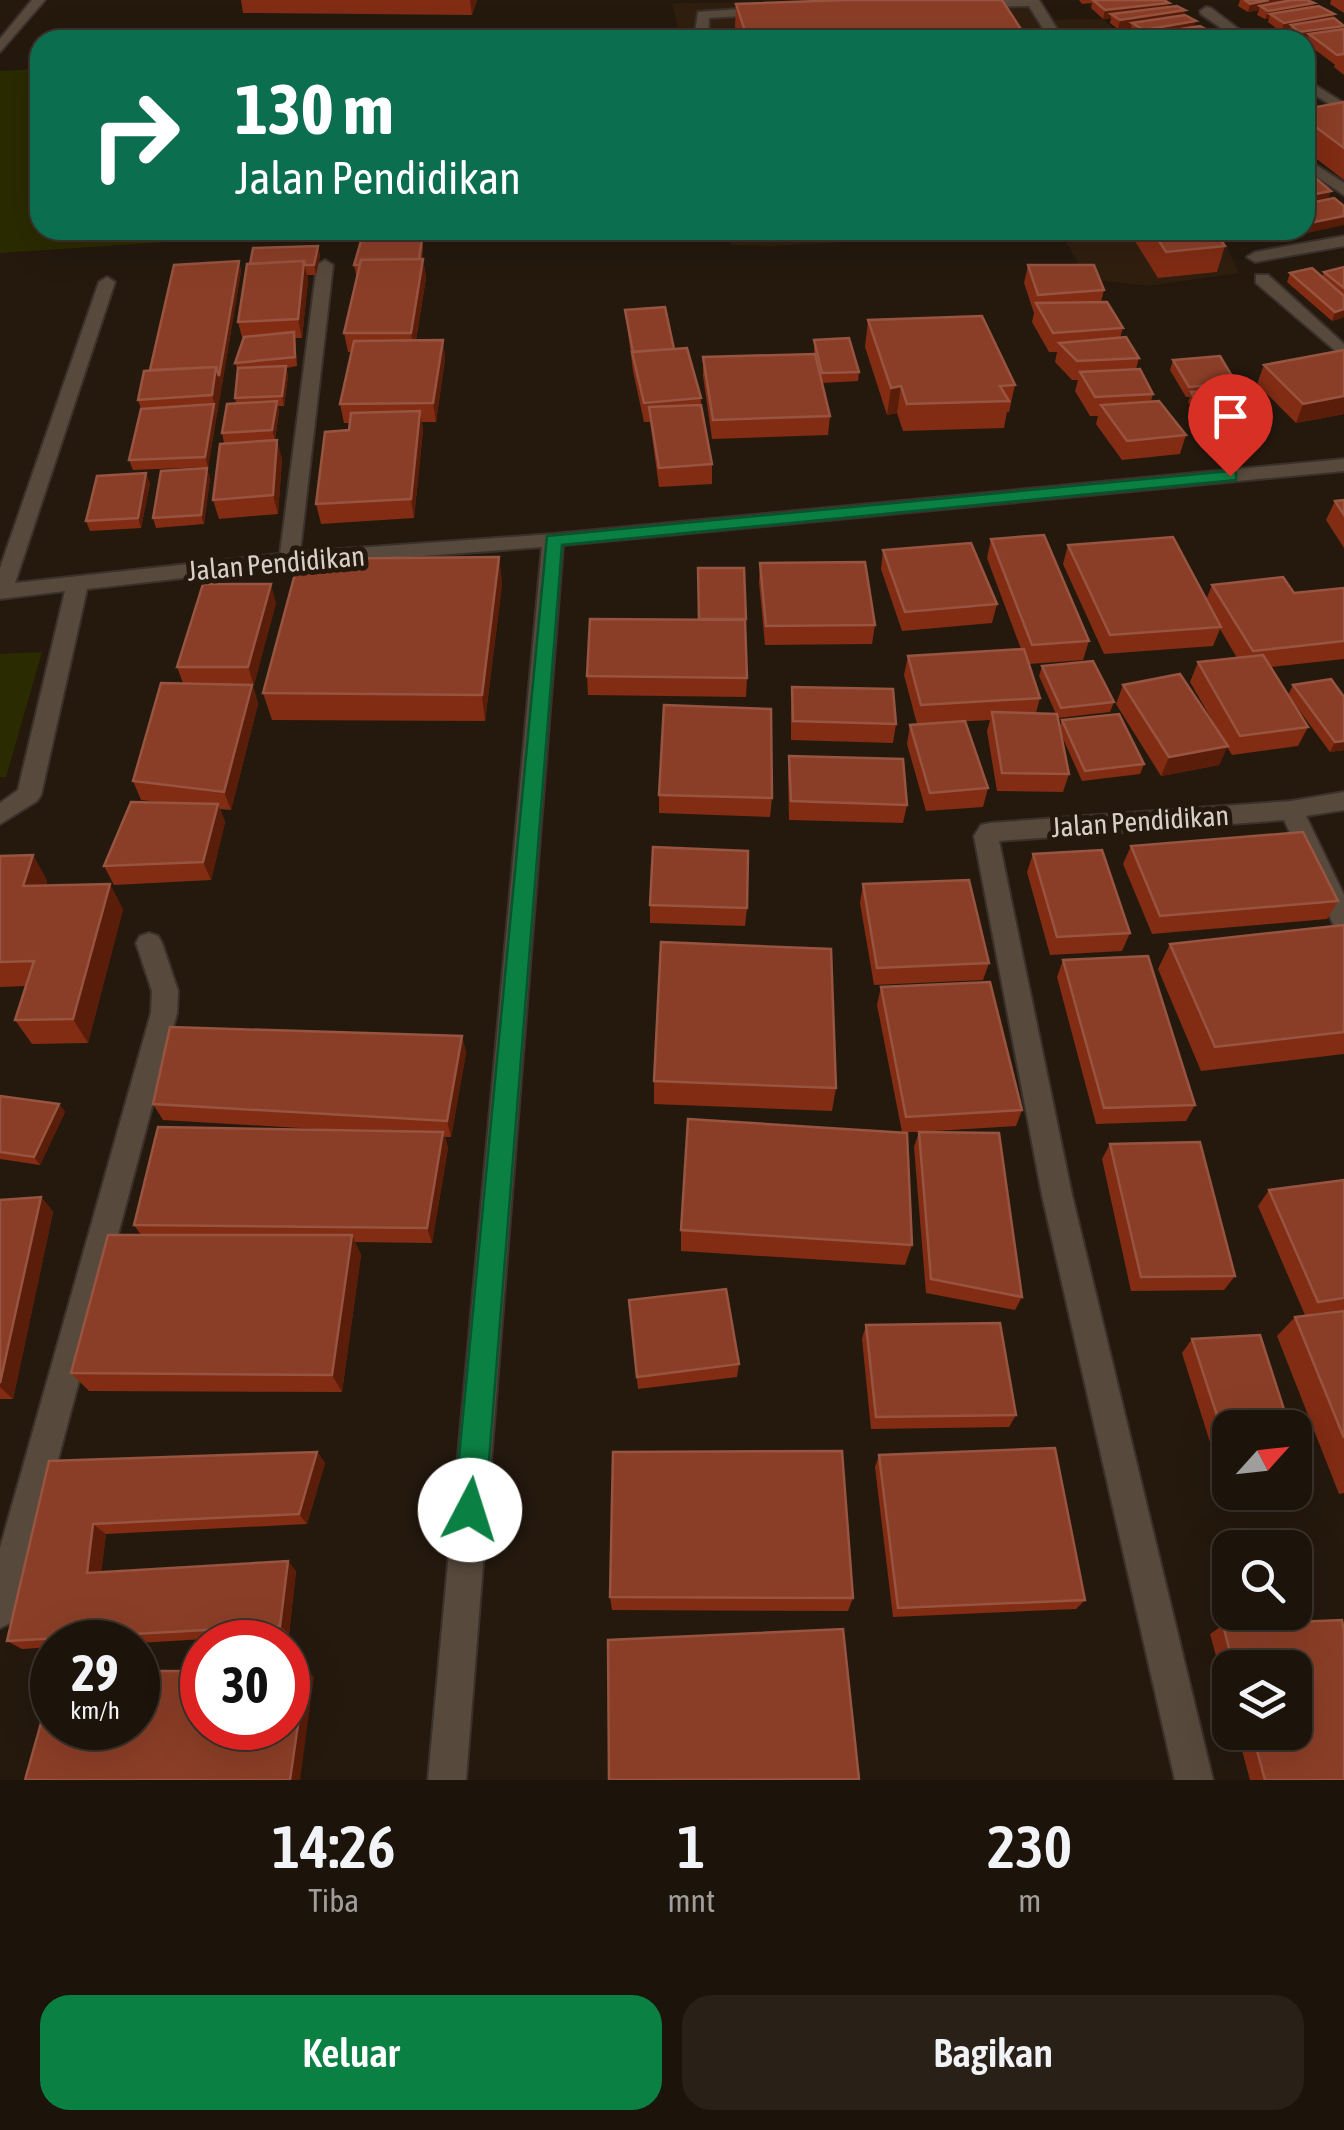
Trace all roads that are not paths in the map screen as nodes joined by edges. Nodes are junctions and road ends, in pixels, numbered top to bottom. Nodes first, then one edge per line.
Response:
1 (40, 0) edge
2 (1033, 1) edge
3 (958, 5) edge
4 (787, 11) edge
5 (1206, 11) dead end
6 (701, 30) edge
7 (1051, 30) edge
8 (1232, 30) edge
9 (0, 48) edge
10 (1315, 89) edge
11 (1344, 91) edge
12 (1322, 94) junction
13 (1344, 109) edge
14 (1315, 169) edge
15 (1344, 190) edge
16 (1344, 240) edge
17 (1255, 257) dead end
18 (325, 265) dead end
19 (1262, 280) dead end
20 (107, 282) dead end
21 (1344, 353) edge
22 (1344, 465) edge
23 (553, 540) junction
24 (289, 559) junction
25 (78, 582) junction
26 (1, 592) edge
27 (1344, 801) edge
28 (1291, 810) junction
29 (0, 815) edge
30 (1344, 921) edge
31 (149, 943) dead end
32 (0, 1610) edge
33 (447, 1780) edge
34 (1194, 1780) edge

1 - 9 street
2 - 3 street
2 - 7 street
4 - 6 street
5 - 8 street
10 - 12 street
11 - 12 street
12 - 13 street
14 - 15 street
16 - 17 street
18 - 24 street
19 - 21 street
20 - 26 street
22 - 23 street, Jalan Pendidikan
23 - 24 street, Jalan Pendidikan
23 - 33 street
24 - 25 street, Jalan Pendidikan
25 - 26 street, Jalan Pendidikan
25 - 29 street
27 - 28 street, Jalan Pendidikan
28 - 30 street
28 - 34 street, Jalan Pendidikan
31 - 32 street

